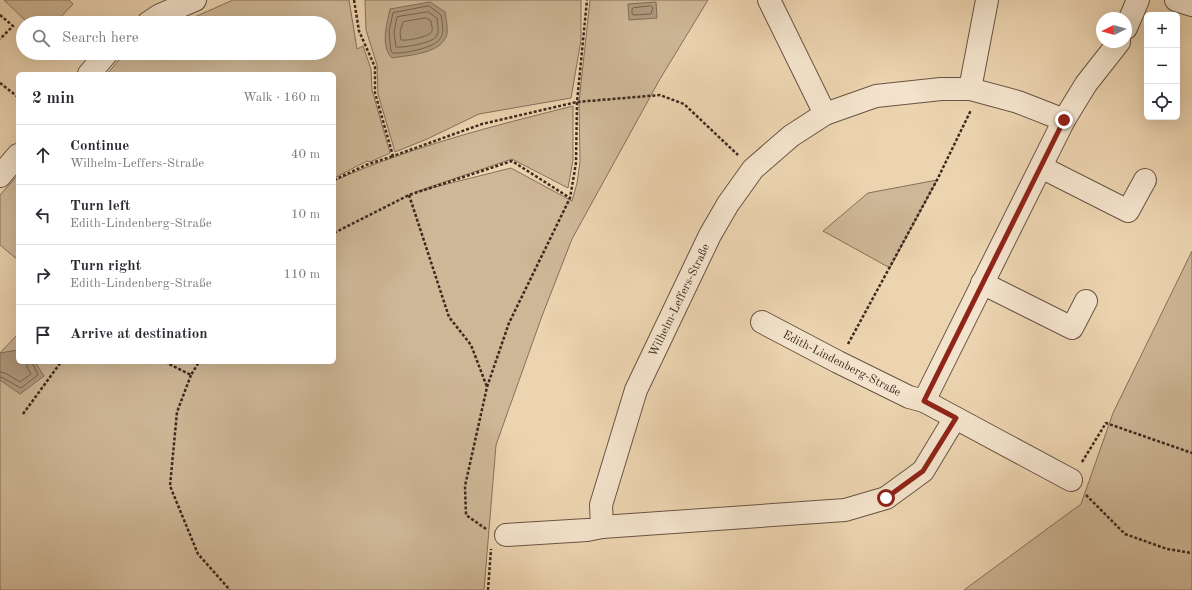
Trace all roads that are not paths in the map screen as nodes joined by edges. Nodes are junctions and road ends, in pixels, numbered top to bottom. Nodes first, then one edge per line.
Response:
1 (195, 0) edge
2 (769, 0) edge
3 (987, 0) edge
4 (1138, 0) edge
5 (1176, 0) edge
6 (1192, 5) edge
7 (1132, 14) edge
8 (158, 16) edge
9 (1114, 48) edge
10 (101, 60) edge
11 (91, 72) edge
12 (975, 90) junction
13 (825, 114) junction
14 (1064, 120) junction
15 (16, 157) edge
16 (1041, 167) junction
17 (0, 176) edge
18 (1145, 180) dead end
19 (982, 283) junction
20 (1086, 301) dead end
21 (762, 322) dead end
22 (924, 401) junction
23 (956, 418) junction
24 (1071, 480) road end
25 (602, 527) junction
26 (495, 536) road end

1 - 8 street
2 - 13 street
3 - 12 street
4 - 7 street
5 - 6 street
9 - 14 street
10 - 11 street
12 - 13 street, Wilhelm-Leffers-Straße
12 - 14 street, Wilhelm-Leffers-Straße
13 - 25 street, Wilhelm-Leffers-Straße
14 - 16 street
15 - 17 street
16 - 18 street
16 - 19 street
19 - 20 street
19 - 22 street
21 - 22 street, Edith-Lindenberg-Straße
22 - 23 street, Edith-Lindenberg-Straße
23 - 24 street, Edith-Lindenberg-Straße
23 - 25 street
25 - 26 street

